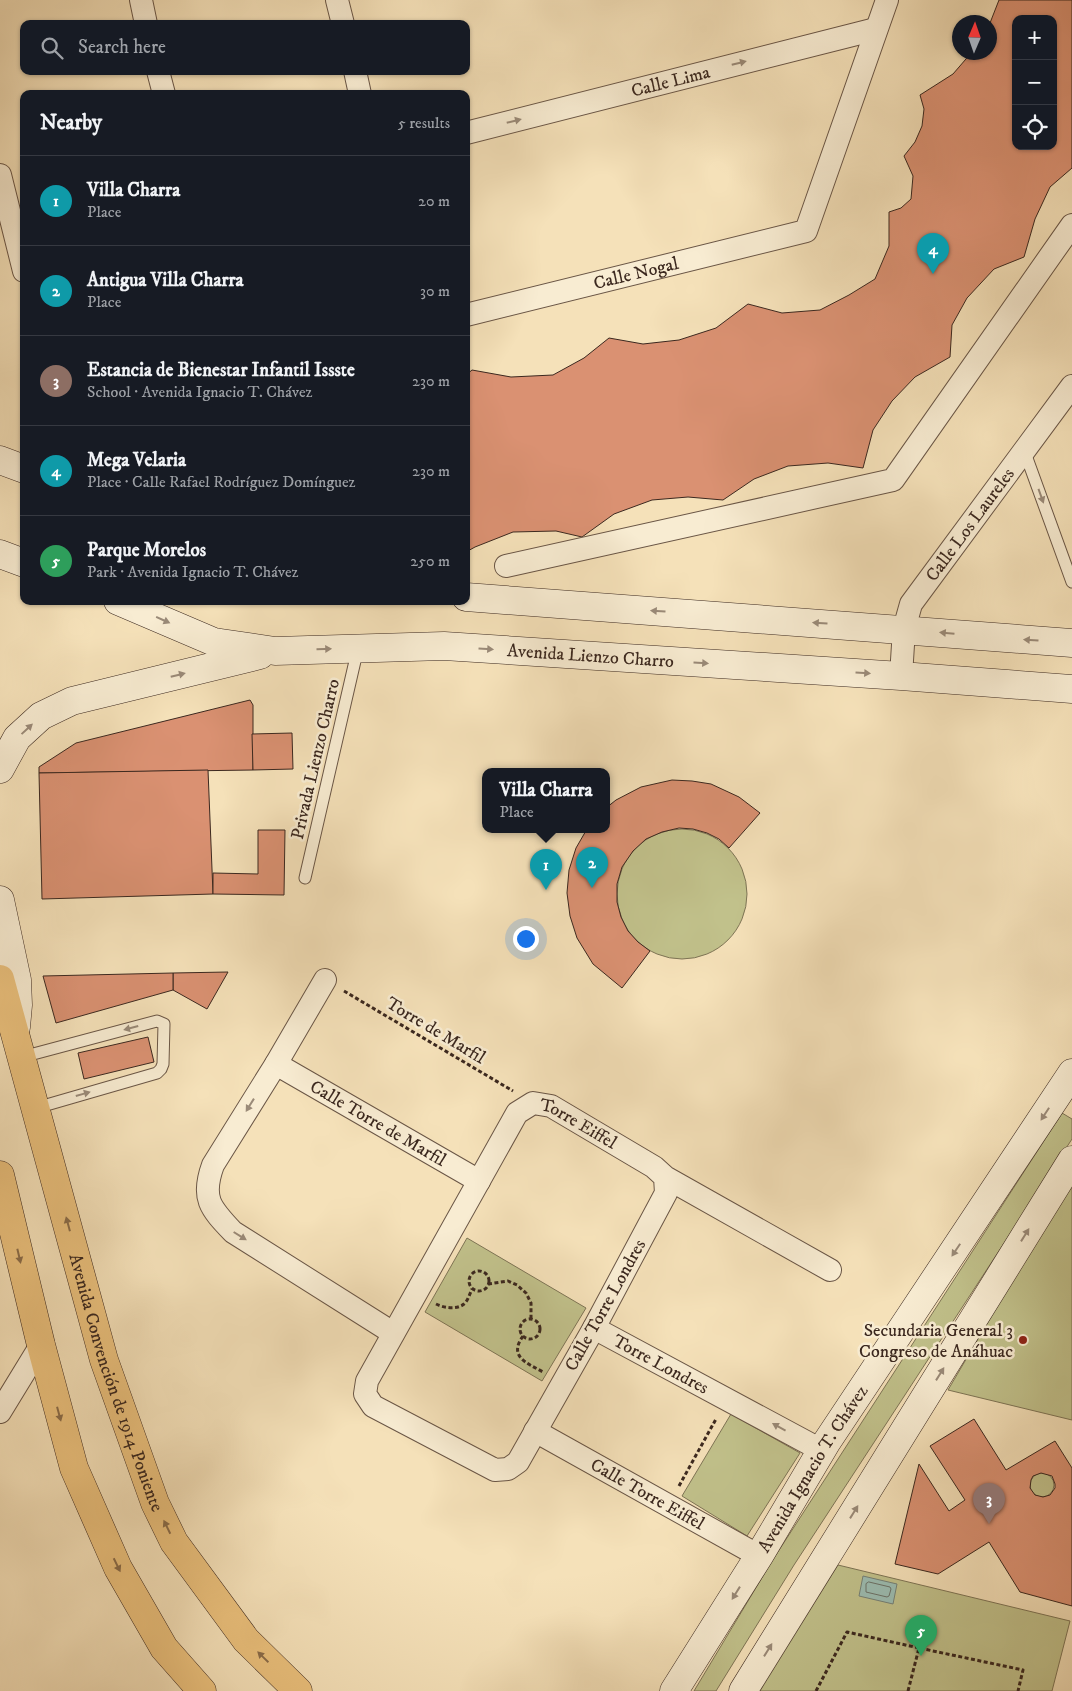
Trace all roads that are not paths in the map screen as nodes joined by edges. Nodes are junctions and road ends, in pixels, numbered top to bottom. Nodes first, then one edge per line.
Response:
1 (141, 0) edge
2 (337, 0) edge
3 (886, 0) edge
4 (145, 20) edge
5 (342, 20) edge
6 (876, 28) junction
7 (159, 75) edge
8 (356, 75) edge
9 (163, 90) edge
10 (359, 90) edge
11 (470, 131) edge
12 (0, 175) edge
13 (1072, 225) edge
14 (20, 255) edge
15 (470, 314) edge
16 (1072, 386) edge
17 (1024, 450) junction
18 (0, 460) edge
19 (20, 468) edge
20 (0, 554) edge
21 (20, 562) edge
22 (506, 566) dead end
23 (1072, 582) edge
24 (470, 596) edge
25 (127, 605) edge
26 (904, 629) junction
27 (1072, 643) edge
28 (358, 648) junction
29 (275, 651) junction
30 (901, 676) junction
31 (1072, 689) edge
32 (0, 769) edge
33 (305, 878) dead end
34 (0, 900) edge
35 (0, 979) edge
36 (325, 980) road end
37 (15, 1031) junction
38 (22, 1057) junction
39 (276, 1064) junction
40 (1071, 1077) edge
41 (36, 1108) junction
42 (1072, 1160) edge
43 (0, 1175) edge
44 (665, 1177) junction
45 (479, 1181) junction
46 (830, 1270) dead end
47 (594, 1328) junction
48 (393, 1333) junction
49 (40, 1345) junction
50 (0, 1412) edge
51 (536, 1431) junction
52 (822, 1450) junction
53 (759, 1556) junction
54 (202, 1691) edge
55 (298, 1691) edge
56 (674, 1691) edge
57 (743, 1691) edge

1 - 4 street
2 - 5 street
3 - 6 street
11 -> 6 street, Calle Lima
6 - 15 street, Calle Nogal
7 - 9 street
8 - 10 street
12 - 14 street
13 - 22 street
16 - 17 street, Calle Los Laureles
17 -> 23 lane
17 - 26 street, Calle Los Laureles
18 - 19 street
20 - 21 street
26 -> 24 street
25 -> 29 street, Avenida Lienzo Charro
27 -> 26 street
26 - 30 street, Calle Los Laureles
29 -> 28 street, Avenida Lienzo Charro
28 -> 30 street, Avenida Lienzo Charro
28 - 33 lane, Privada Lienzo Charro
32 -> 29 street
30 - 31 street, Avenida Lienzo Charro
34 - 37 street, Avenida Convención de 1914 Poniente
35 - 37 main road, Avenida Convención de 1914 Poniente
36 - 39 street
37 - 38 main road, Avenida Convención de 1914 Poniente
38 - 41 main road, Avenida Convención de 1914 Poniente
41 -> 38 lane
39 - 45 street, Calle Torre de Marfil
39 -> 48 street
40 -> 52 street, Avenida Ignacio T. Chávez
55 -> 41 main road, Avenida Convención de 1914 Poniente
57 -> 42 street
43 -> 49 main road
44 - 45 street, Torre Eiffel
44 - 46 street, Torre Eiffel
44 - 47 street, Calle Torre Londres
45 - 48 street, Torre Eiffel
47 - 51 street, Calle Torre Londres
52 -> 47 street, Torre Londres
48 - 51 street, Torre Eiffel
49 - 50 street
49 -> 54 main road
51 - 53 street, Calle Torre Eiffel
52 - 53 street, Avenida Ignacio T. Chávez
53 -> 56 street, Avenida Ignacio T. Chávez

